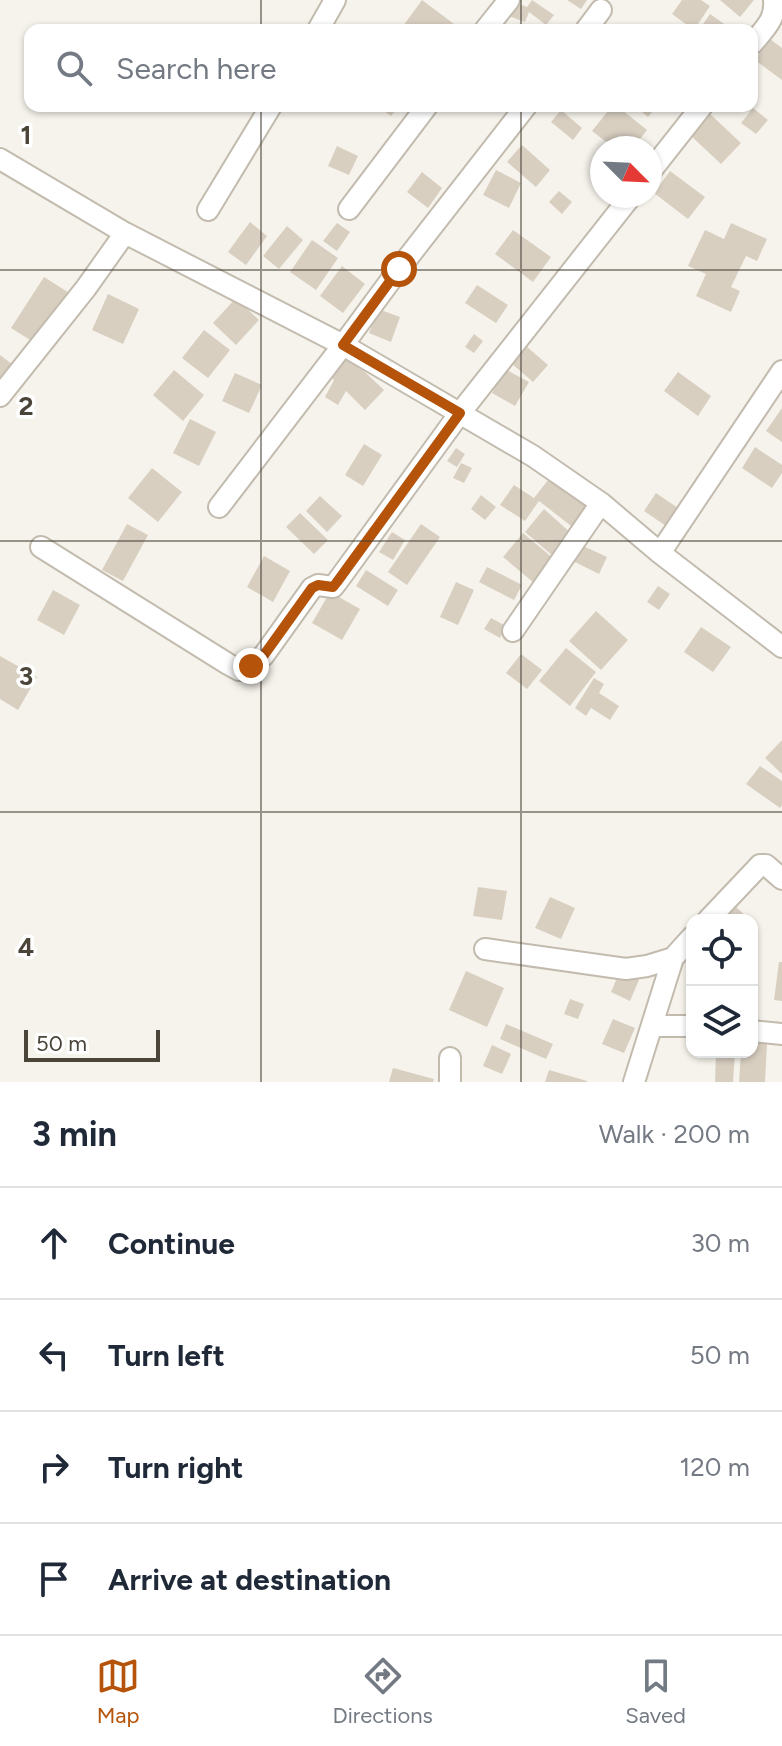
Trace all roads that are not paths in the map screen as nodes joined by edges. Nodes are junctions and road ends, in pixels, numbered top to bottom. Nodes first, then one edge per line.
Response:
1 (335, 0) edge
2 (509, 0) edge
3 (774, 0) edge
4 (601, 10) dead end
5 (321, 24) edge
6 (490, 24) edge
7 (590, 24) edge
8 (758, 37) edge
9 (267, 112) edge
10 (422, 112) edge
11 (521, 112) edge
12 (697, 112) edge
13 (662, 157) edge
14 (0, 159) edge
15 (622, 208) edge
16 (349, 209) dead end
17 (208, 210) dead end
18 (125, 233) junction
19 (343, 345) junction
20 (780, 377) edge
21 (0, 396) edge
22 (460, 413) junction
23 (601, 503) junction
24 (219, 507) dead end
25 (41, 547) dead end
26 (660, 553) junction
27 (513, 631) dead end
28 (782, 647) edge
29 (782, 879) edge
30 (714, 914) edge
31 (686, 944) edge
32 (485, 949) dead end
33 (673, 958) junction
34 (653, 1026) junction
35 (686, 1026) edge
36 (758, 1032) edge
37 (782, 1034) edge
38 (450, 1058) dead end
39 (450, 1082) edge
40 (634, 1082) edge

1 - 5 street
2 - 6 street
3 - 8 street
4 - 7 street
9 - 17 street
10 - 16 street
11 - 19 street
12 - 13 street
14 - 18 street
15 - 22 street
18 - 19 street
18 - 21 street
19 - 22 street
19 - 24 street
20 - 26 street
22 - 23 street
22 - 25 street
23 - 26 street
23 - 27 street
26 - 28 street
29 - 30 street
31 - 33 street
32 - 33 street
33 - 34 street
34 - 35 street
34 - 40 street
36 - 37 street
38 - 39 street

